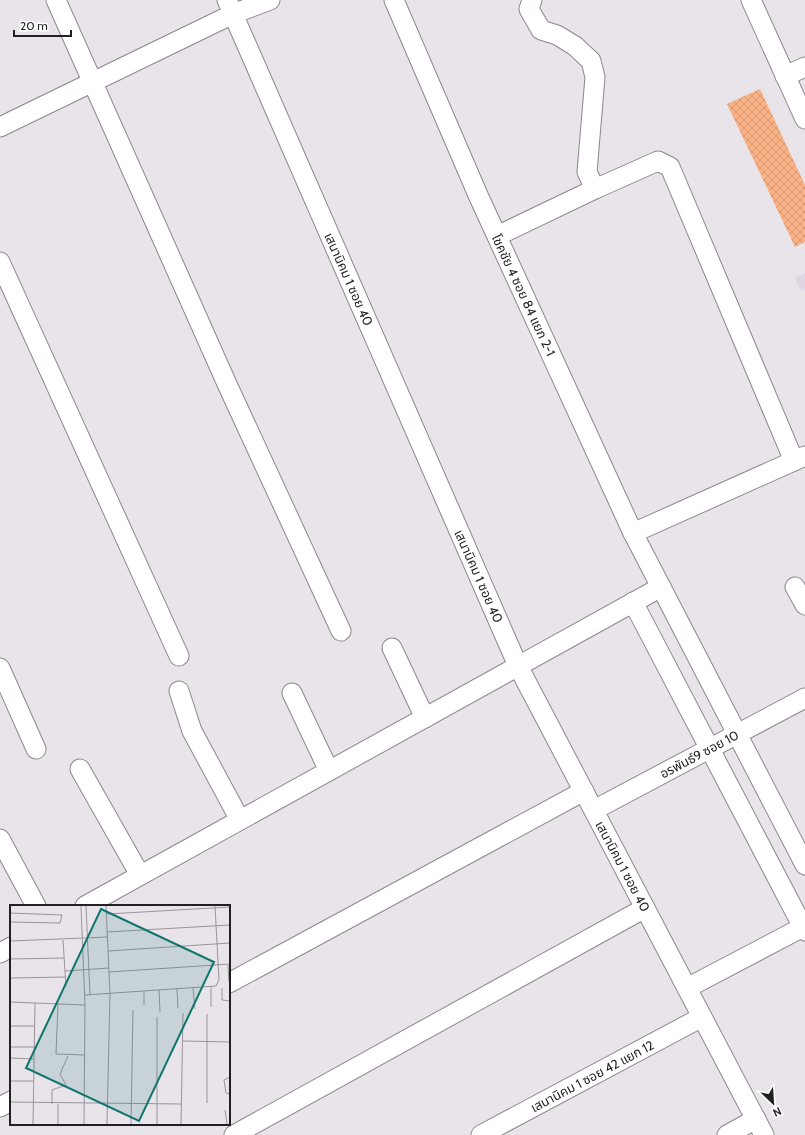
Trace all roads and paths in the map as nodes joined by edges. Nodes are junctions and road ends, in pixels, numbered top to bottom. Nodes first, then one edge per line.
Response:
1 (56, 0) edge
2 (270, 0) edge
3 (394, 0) edge
4 (532, 0) edge
5 (751, 0) edge
6 (230, 7) edge
7 (805, 67) edge
8 (785, 76) junction
9 (93, 82) junction
10 (805, 119) edge
11 (0, 127) edge
12 (595, 189) junction
13 (497, 236) junction
14 (0, 262) edge
15 (800, 458) edge
16 (633, 533) junction
17 (661, 587) junction
18 (795, 587) dead end
19 (633, 602) junction
20 (805, 605) edge
21 (341, 632) dead end
22 (392, 648) dead end
23 (179, 656) dead end
24 (518, 666) junction
25 (0, 668) edge
26 (179, 691) dead end
27 (292, 693) dead end
28 (805, 698) edge
29 (425, 718) junction
30 (737, 734) junction
31 (36, 749) dead end
32 (709, 749) junction
33 (80, 769) dead end
34 (329, 770) junction
35 (584, 791) junction
36 (594, 810) junction
37 (240, 820) junction
38 (0, 839) edge
39 (805, 865) edge
40 (140, 875) junction
41 (35, 905) edge
42 (87, 905) edge
43 (645, 908) junction
44 (804, 928) edge
45 (10, 948) edge
46 (0, 953) edge
47 (230, 982) edge
48 (687, 988) junction
49 (702, 1017) junction
50 (10, 1103) edge
51 (0, 1108) edge
52 (760, 1127) edge
53 (234, 1135) edge
54 (482, 1135) edge
55 (727, 1135) edge

1 - 9 street
2 - 6 street
3 - 13 street, โชคชัย 4 ซอย 84 แยก 2-1
4 - 12 street
5 - 8 street
6 - 9 street
6 - 24 street, เสนานิคม 1 ซอย 40
7 - 8 street
8 - 10 street
9 - 11 street
9 - 21 street
12 - 13 street
12 - 15 street
13 - 16 street, โชคชัย 4 ซอย 84 แยก 2-1
14 - 23 street
15 - 16 street
16 - 17 street, โชคชัย 4 ซอย 84 แยก 2-1
17 - 19 street
17 - 30 street, โชคชัย 4 ซอย 84 แยก 2-1
18 - 20 street
19 - 24 street
19 - 32 street
22 - 29 street
24 - 29 street
24 - 35 street, เสนานิคม 1 ซอย 40
25 - 31 street
26 - 37 street
27 - 34 street
28 - 30 street, อรพันธ์9 ซอย 10
29 - 34 street
30 - 32 street, อรพันธ์9 ซอย 10
30 - 39 street, โชคชัย 4 ซอย 84 แยก 2-1
32 - 36 street, อรพันธ์9 ซอย 10
32 - 44 street
33 - 40 street
34 - 37 street
35 - 36 street, เสนานิคม 1 ซอย 40
35 - 47 street
36 - 43 street, เสนานิคม 1 ซอย 40
37 - 40 street
38 - 41 street
40 - 42 street
43 - 48 street, เสนานิคม 1 ซอย 40
43 - 53 street
44 - 48 street
45 - 46 street
48 - 49 street, เสนานิคม 1 ซอย 40
49 - 52 street, เสนานิคม 1 ซอย 40
49 - 54 street, เสนานิคม 1 ซอย 42 แยก 12
50 - 51 street
52 - 55 street

